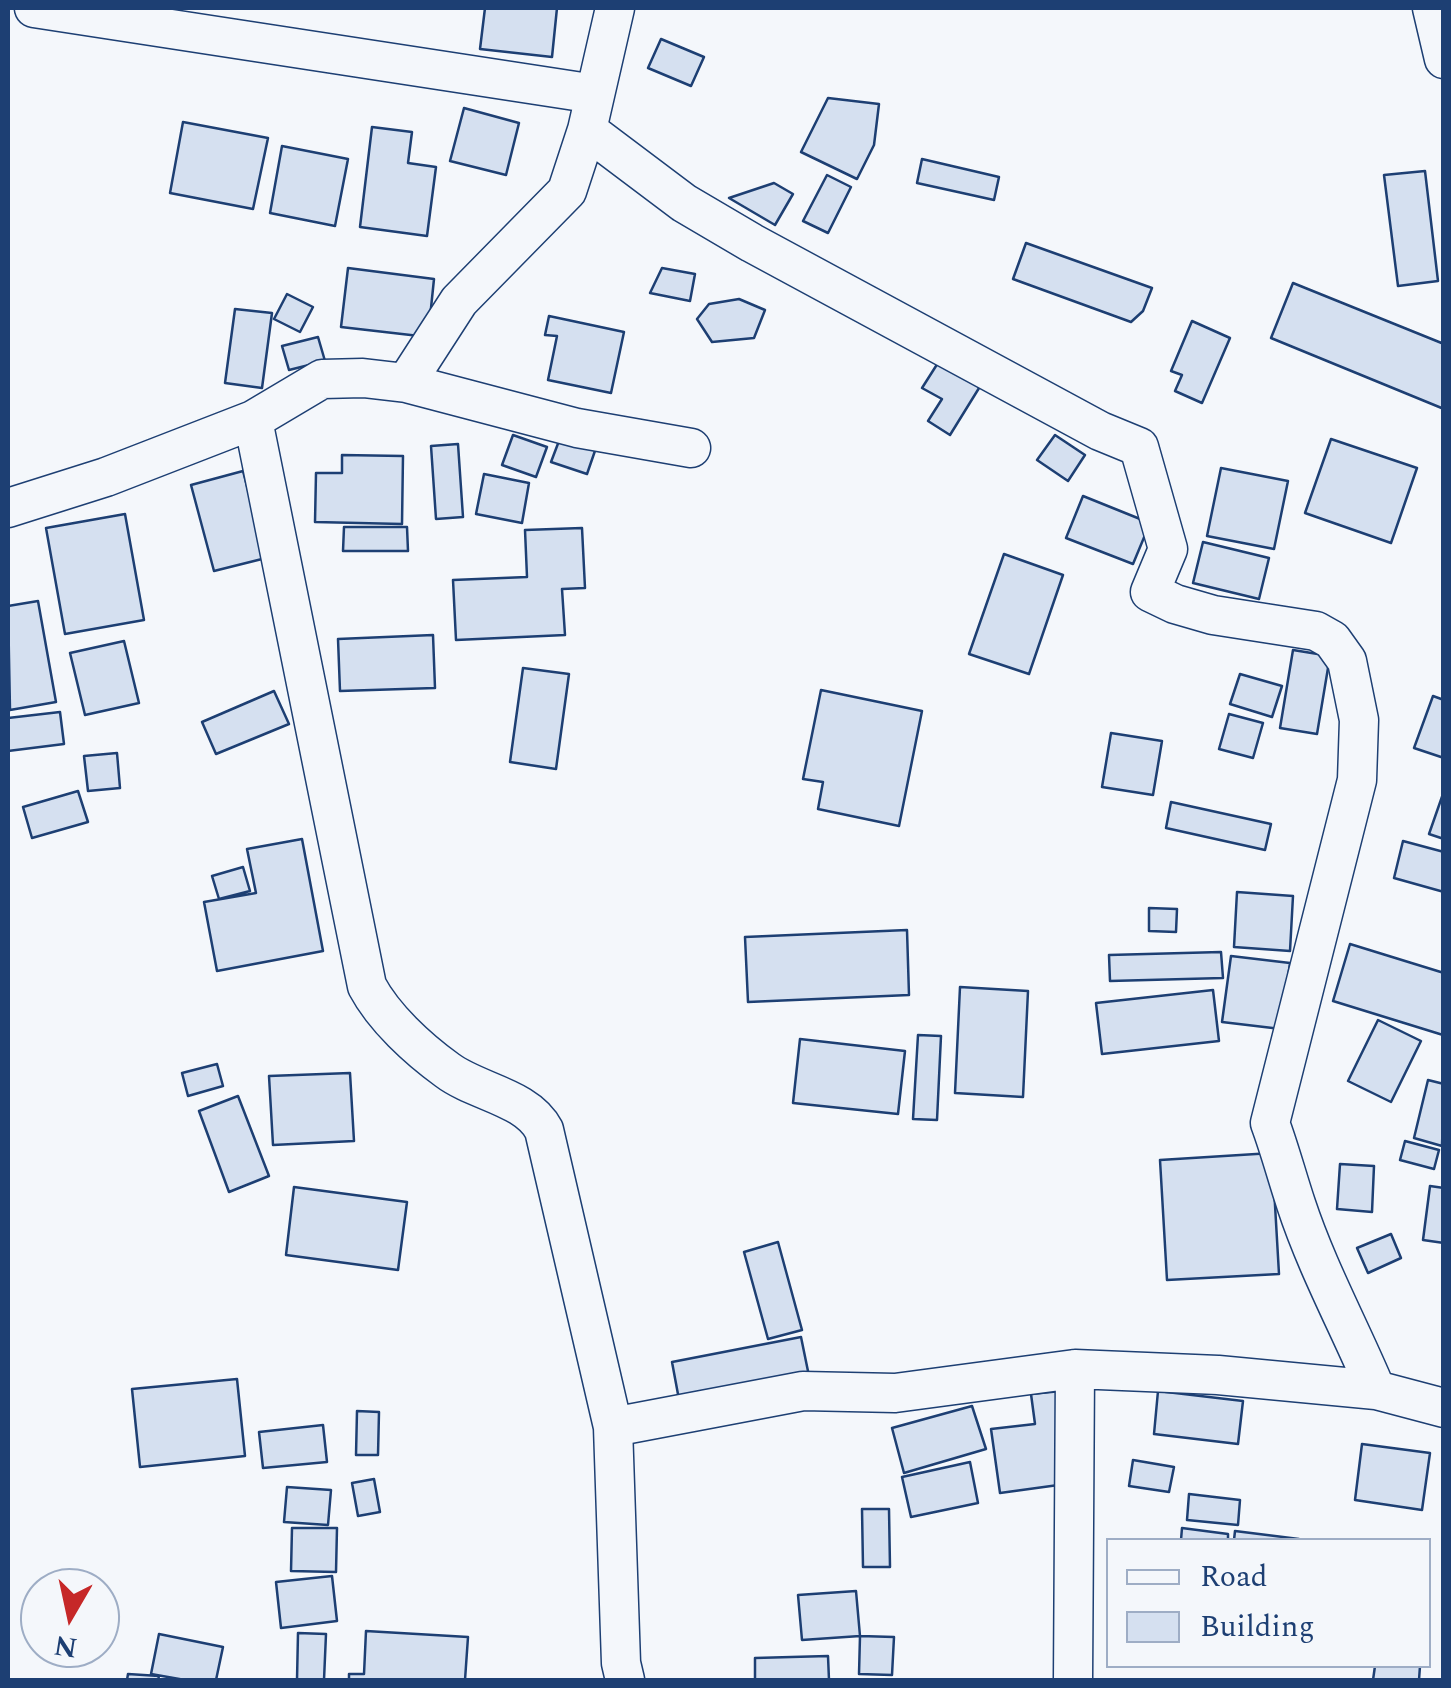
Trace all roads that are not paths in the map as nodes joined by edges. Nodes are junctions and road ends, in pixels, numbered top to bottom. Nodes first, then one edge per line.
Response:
1 (34, 8) edge
2 (616, 8) edge
3 (1432, 8) edge
4 (1444, 59) edge
5 (591, 112) junction
6 (406, 383) junction
7 (253, 420) junction
8 (692, 448) dead end
9 (8, 508) edge
10 (1075, 1369) junction
11 (1376, 1390) junction
12 (1444, 1408) edge
13 (613, 1427) junction
14 (625, 1680) edge
15 (1073, 1680) edge

1 - 5 street
2 - 5 street
3 - 4 street
5 - 6 street
5 - 11 street
6 - 7 street
6 - 8 street
7 - 9 street
7 - 13 street
10 - 11 street
10 - 13 street
10 - 15 street
11 - 12 street
13 - 14 street

